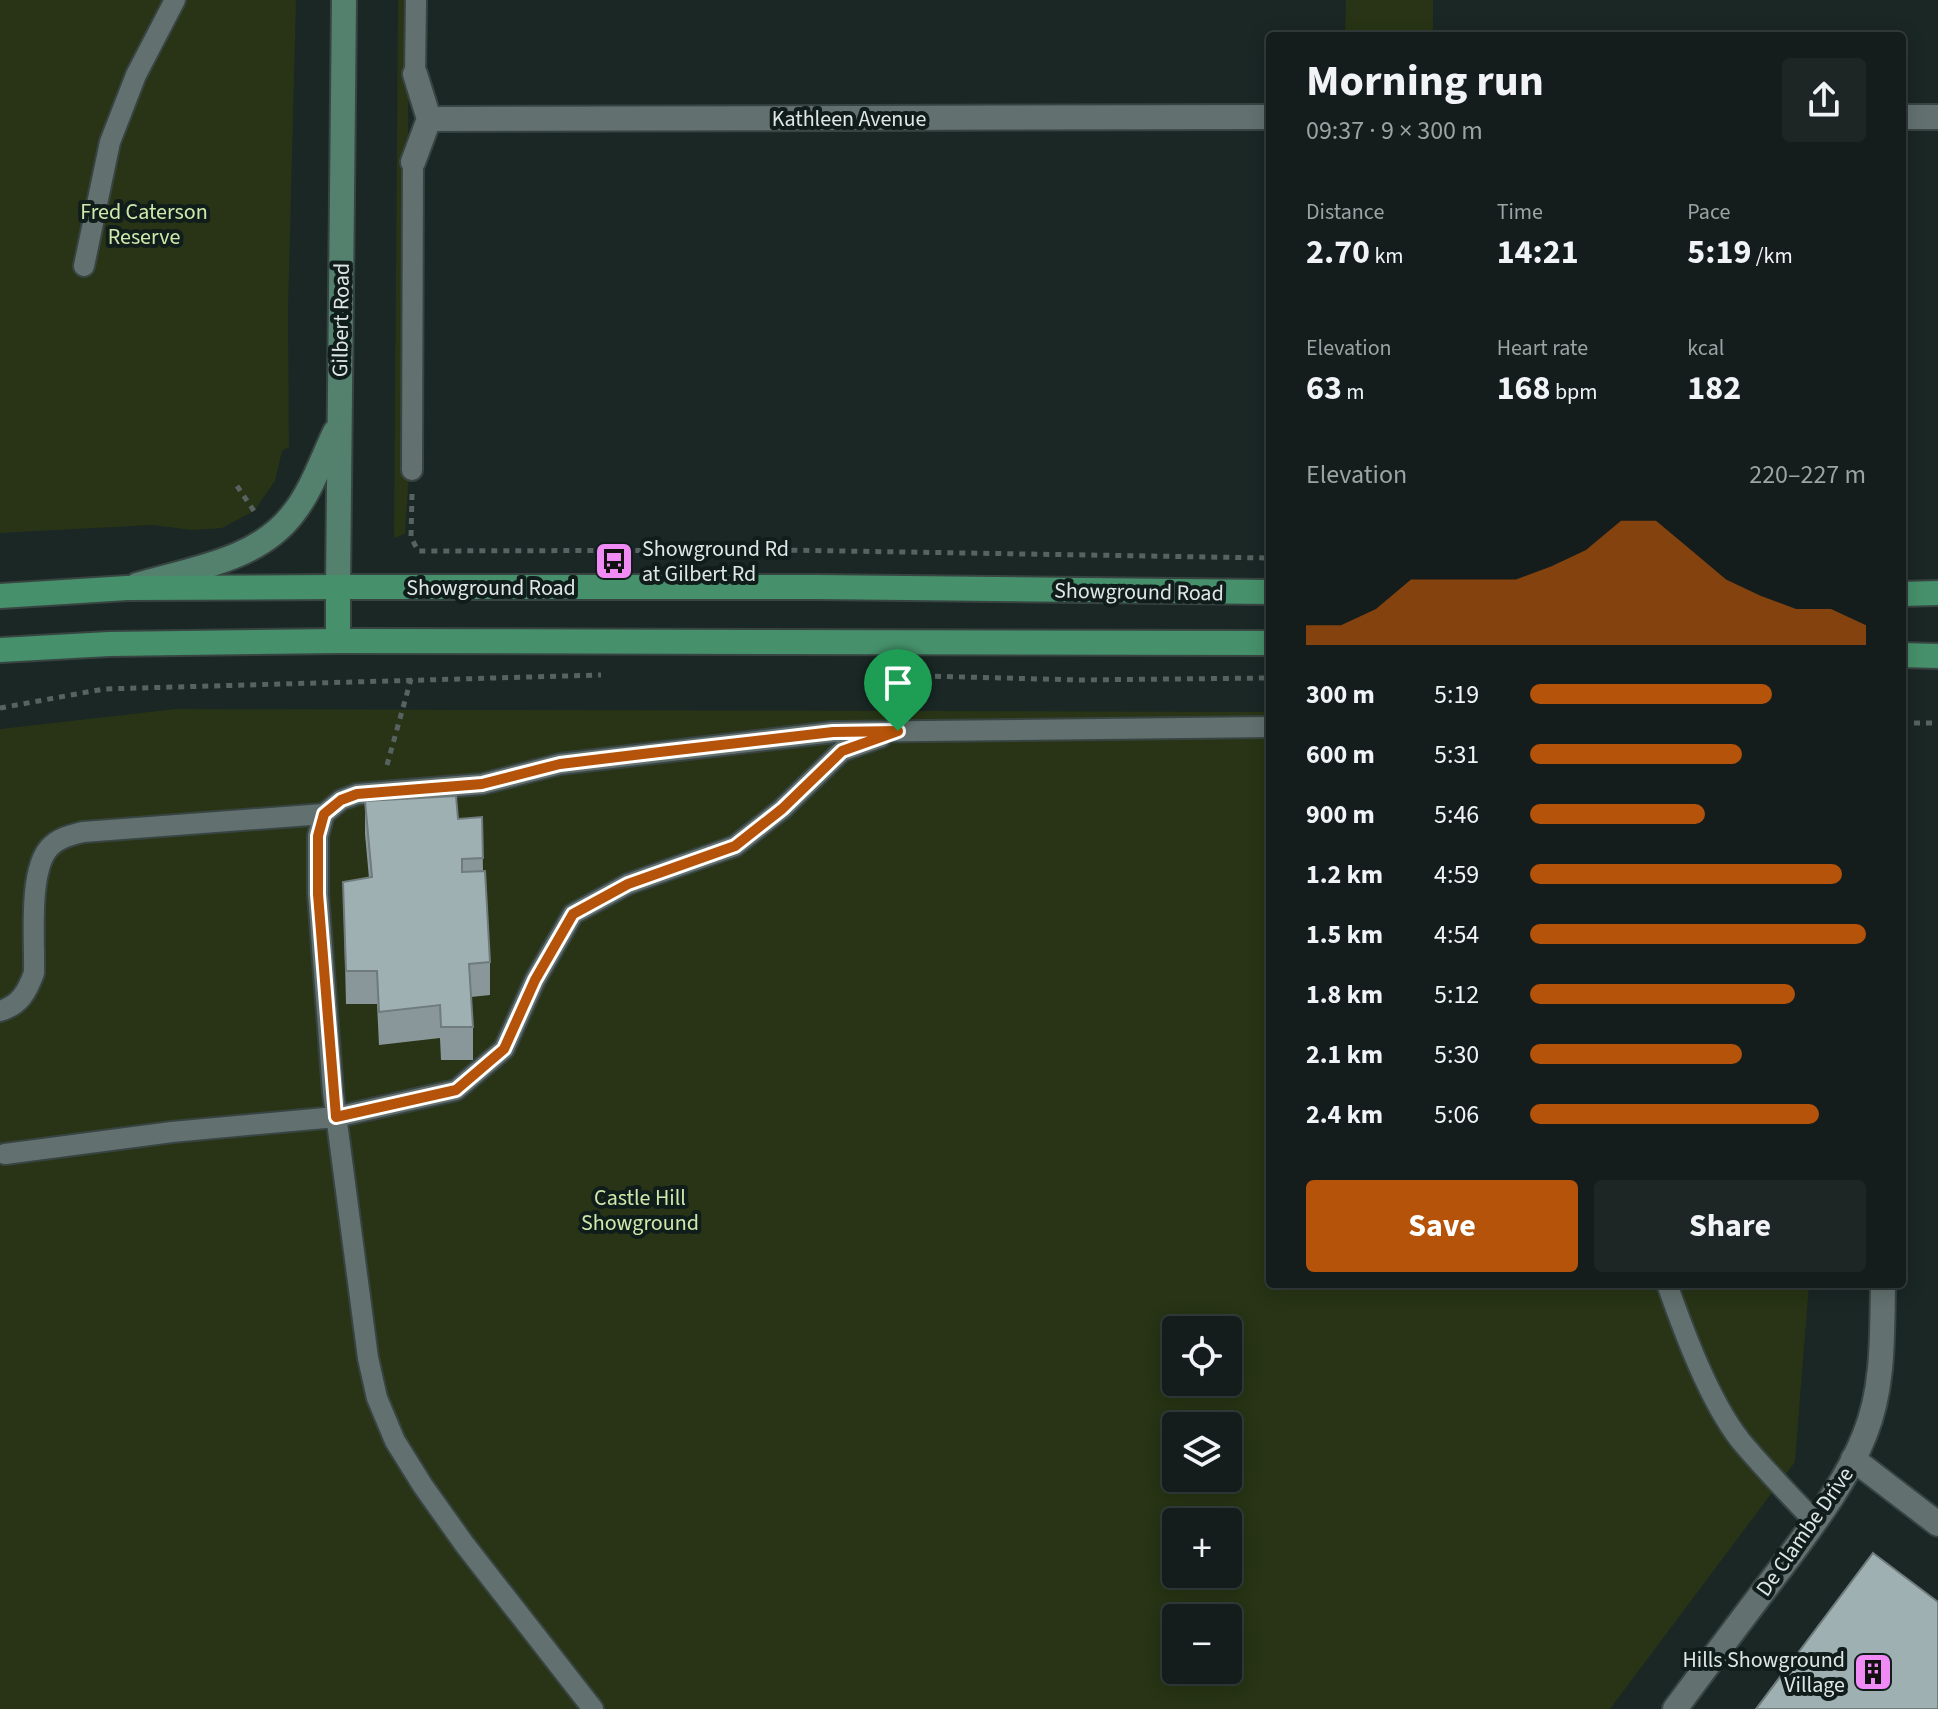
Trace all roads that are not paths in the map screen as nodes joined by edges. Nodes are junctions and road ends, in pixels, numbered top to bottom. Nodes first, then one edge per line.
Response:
1 (175, 0) edge
2 (344, 0) edge
3 (416, 0) edge
4 (415, 74) joint
5 (1266, 117) edge
6 (1906, 117) edge
7 (1938, 117) edge
8 (429, 119) junction
9 (413, 162) joint
10 (84, 266) dead end
11 (339, 425) junction
12 (412, 470) road end
13 (338, 587) junction
14 (127, 588) junction
15 (1266, 592) edge
16 (1938, 593) edge
17 (1906, 594) edge
18 (0, 596) edge
19 (338, 641) junction
20 (1266, 643) edge
21 (0, 650) edge
22 (1906, 655) edge
23 (1938, 656) edge
24 (1266, 727) edge
25 (898, 731) junction
26 (324, 814) junction
27 (0, 1011) edge
28 (336, 1117) junction
29 (5, 1154) dead end
30 (1669, 1288) edge
31 (1883, 1288) edge
32 (1853, 1459) junction
33 (1815, 1522) junction
34 (1938, 1524) edge
35 (593, 1709) edge
36 (1675, 1709) edge

1 - 10 lane
2 - 11 main road, Gilbert Road
3 - 4 lane
4 - 8 street
5 - 8 street, Kathleen Avenue
6 - 7 street
8 - 9 street
9 - 12 lane
11 - 13 main road, Gilbert Road
11 - 14 main road
13 - 14 main road, Showground Road
13 - 15 main road, Showground Road
13 - 19 main road, Gilbert Road
14 - 18 main road, Showground Road
16 - 17 main road
19 - 20 main road
19 - 21 main road
22 - 23 main road
24 - 25 lane
25 - 26 lane
25 - 28 lane
26 - 27 lane
26 - 28 lane
28 - 29 lane
28 - 35 lane
30 - 33 lane
31 - 32 street, De Clambe Drive
32 - 33 street, De Clambe Drive
32 - 34 street
33 - 36 street, De Clambe Drive

